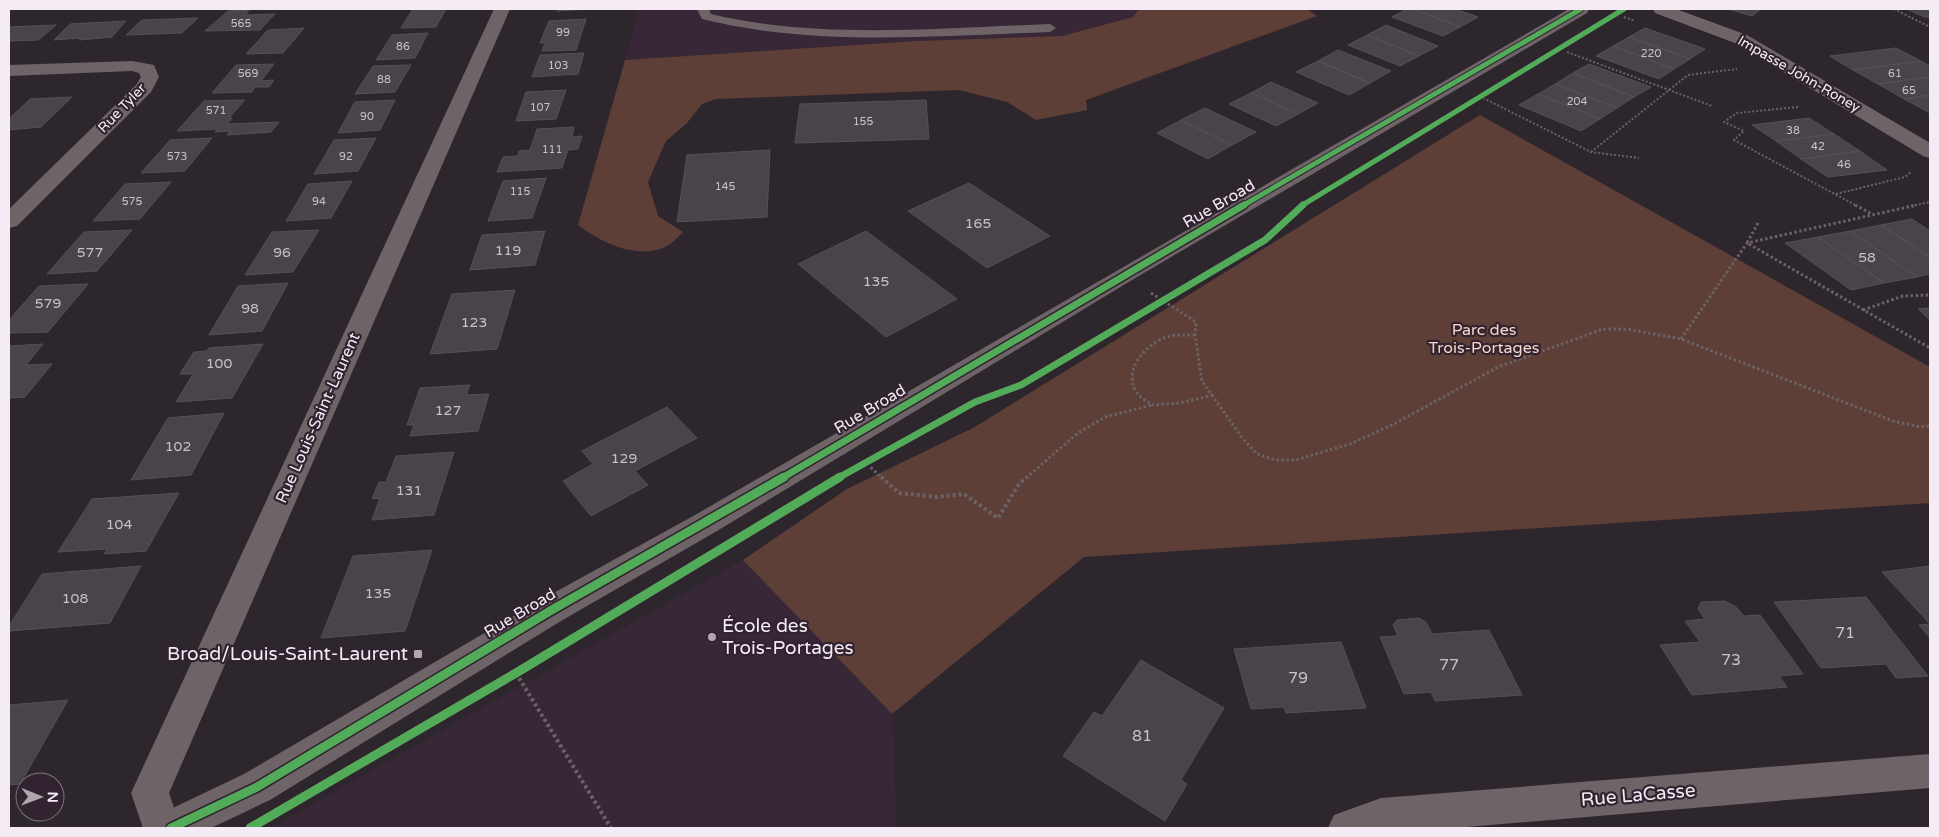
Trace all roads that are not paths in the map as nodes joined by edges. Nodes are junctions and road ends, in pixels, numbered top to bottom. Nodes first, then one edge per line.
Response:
1 (502, 9) edge
2 (703, 9) edge
3 (1581, 9) edge
4 (1661, 9) edge
5 (1050, 28) dead end
6 (9, 70) edge
7 (1930, 152) edge
8 (9, 221) edge
9 (1930, 771) edge
10 (162, 828) edge
11 (171, 828) edge
12 (1347, 828) edge

1 - 10 street, Rue Louis-Saint-Laurent
2 - 5 lane
3 - 11 street, Rue Broad
4 - 7 street, Impasse John-Roney
6 - 8 street, Rue Tyler
9 - 12 street, Rue LaCasse

